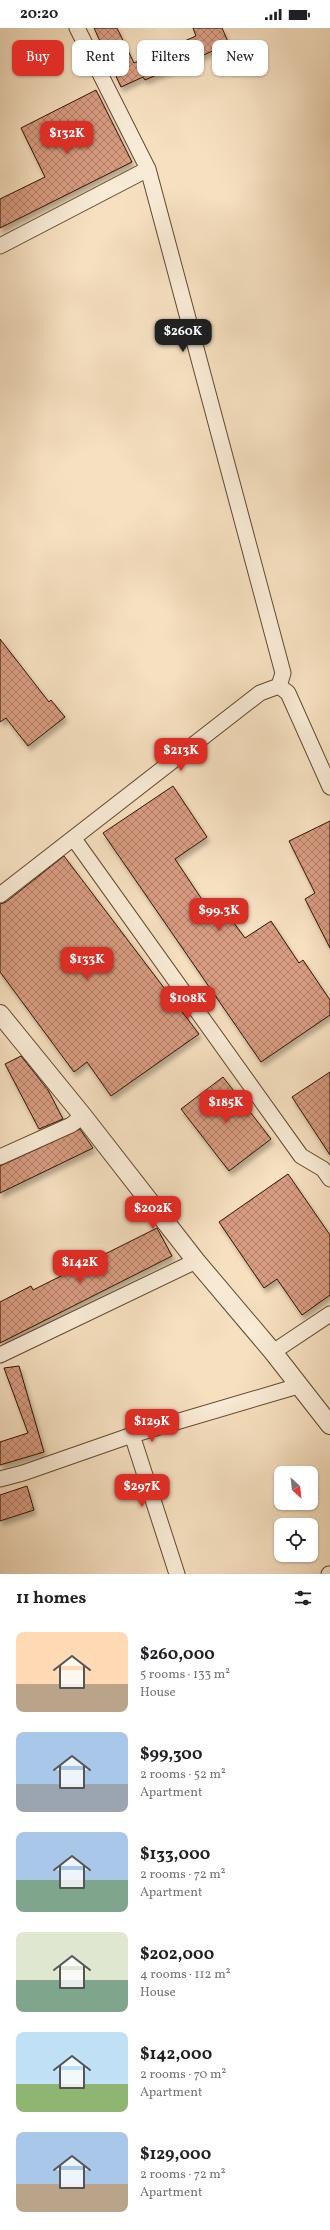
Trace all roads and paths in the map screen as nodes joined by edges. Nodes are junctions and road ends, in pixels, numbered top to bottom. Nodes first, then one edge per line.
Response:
1 (77, 28) edge
2 (148, 169) junction
3 (0, 246) edge
4 (279, 686) junction
5 (330, 787) edge
6 (74, 839) junction
7 (0, 895) edge
8 (0, 1014) edge
9 (83, 1116) junction
10 (0, 1157) edge
11 (330, 1179) edge
12 (196, 1261) junction
13 (330, 1314) edge
14 (272, 1352) junction
15 (0, 1355) edge
16 (298, 1386) junction
17 (330, 1426) edge
18 (132, 1435) junction
19 (0, 1479) edge
20 (177, 1574) edge

1 - 2 street
2 - 3 street
2 - 4 street
4 - 5 street
4 - 6 street
6 - 7 street
6 - 11 street
8 - 9 street
9 - 10 street
9 - 12 street
12 - 14 street
12 - 15 street
13 - 14 street
14 - 16 street
16 - 17 street
16 - 18 street
18 - 19 street
18 - 20 street

